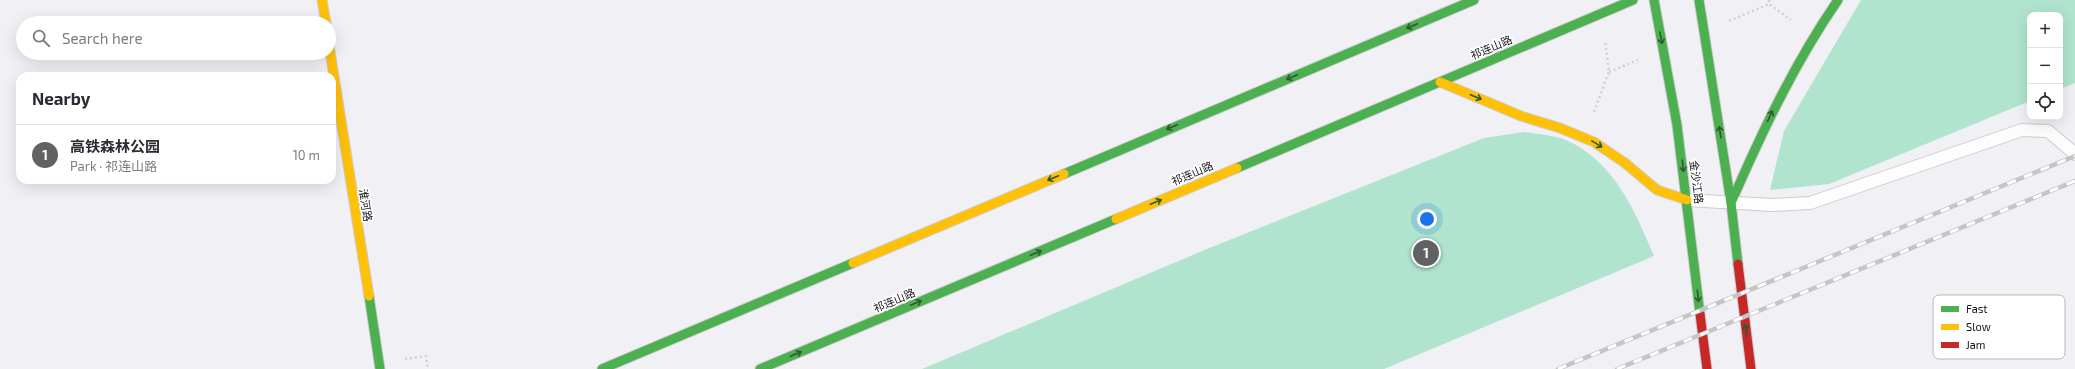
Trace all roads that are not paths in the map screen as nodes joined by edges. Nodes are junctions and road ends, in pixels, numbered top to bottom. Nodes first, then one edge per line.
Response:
1 (322, 0) edge
2 (1451, 0) edge
3 (1474, 0) edge
4 (1633, 0) edge
5 (1654, 0) edge
6 (1699, 0) edge
7 (1838, 0) edge
8 (325, 16) edge
9 (1435, 16) junction
10 (331, 60) edge
11 (333, 72) edge
12 (1440, 82) junction
13 (336, 89) edge
14 (2075, 154) edge
15 (1687, 200) junction
16 (1731, 203) junction
17 (380, 369) edge
18 (602, 369) edge
19 (760, 369) edge
20 (1707, 369) edge
21 (1751, 369) edge

1 - 8 main road
2 - 9 main road
3 - 9 main road
4 - 12 main road, 祁连山路
5 -> 15 main road, 金沙江路
16 -> 6 main road
16 -> 7 main road
9 -> 18 main road
10 - 11 main road, 淮河路
12 -> 15 main road
19 -> 12 main road, 祁连山路
13 - 17 main road, 淮河路
14 - 16 lane
15 - 16 lane
15 -> 20 main road, 金沙江路
21 -> 16 main road

